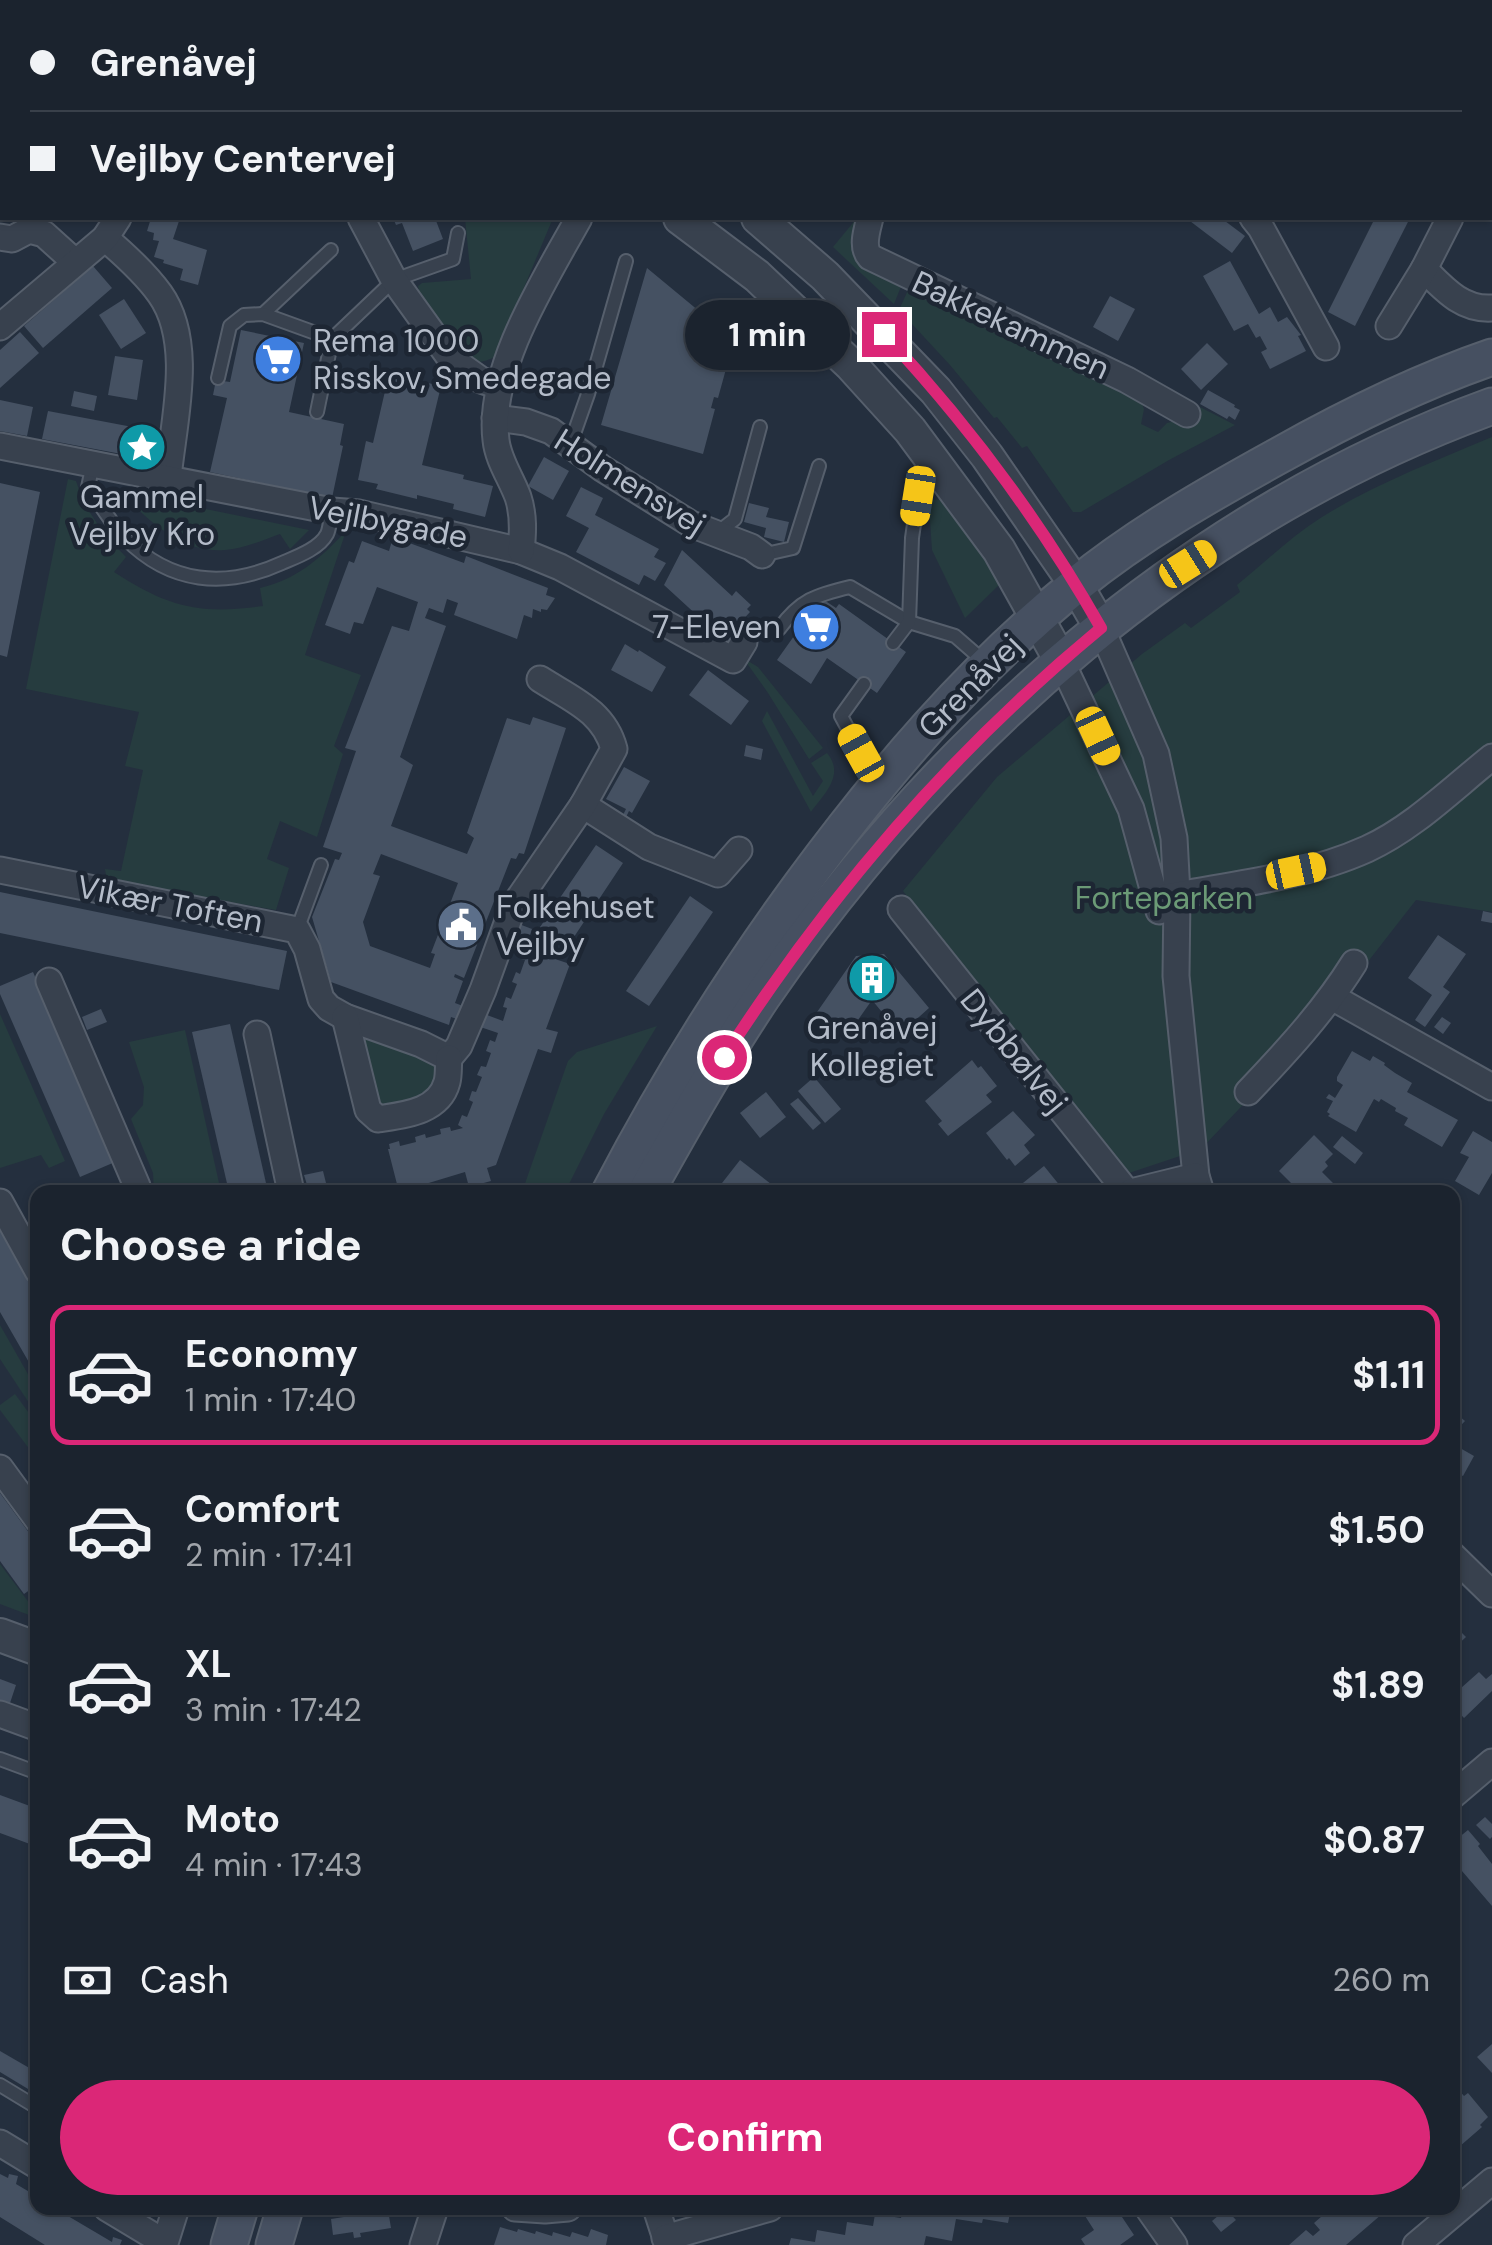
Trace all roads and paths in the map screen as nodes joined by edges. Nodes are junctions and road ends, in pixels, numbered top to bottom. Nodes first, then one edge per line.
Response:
1 (361, 220) edge
2 (578, 220) edge
3 (683, 220) edge
4 (760, 220) edge
5 (870, 220) edge
6 (1255, 220) edge
7 (1449, 220) edge
8 (112, 228) edge
9 (458, 232) dead end
10 (0, 237) edge
11 (332, 250) dead end
12 (626, 261) dead end
13 (76, 262) junction
14 (1424, 270) junction
15 (394, 280) junction
16 (1492, 308) edge
17 (262, 314) junction
18 (1389, 326) dead end
19 (0, 327) edge
20 (332, 339) junction
21 (1326, 347) dead end
22 (1492, 357) edge
23 (218, 378) dead end
24 (499, 386) junction
25 (1492, 406) edge
26 (317, 412) dead end
27 (1187, 414) dead end
28 (494, 418) junction
29 (760, 427) dead end
30 (570, 445) junction
31 (0, 446) edge
32 (93, 464) junction
33 (818, 466) dead end
34 (939, 467) junction
35 (168, 478) junction
36 (332, 511) junction
37 (715, 534) junction
38 (521, 551) junction
39 (762, 555) joint
40 (1076, 585) junction
41 (1038, 618) junction
42 (909, 622) junction
43 (1101, 628) junction
44 (779, 629) dead end
45 (744, 642) dead end
46 (893, 642) dead end
47 (1061, 661) junction
48 (988, 664) junction
49 (540, 678) dead end
50 (864, 684) dead end
51 (1492, 757) edge
52 (881, 780) junction
53 (583, 806) junction
54 (740, 850) dead end
55 (321, 865) dead end
56 (0, 870) edge
57 (1166, 897) junction
58 (901, 909) dead end
59 (297, 930) junction
60 (1354, 964) dead end
61 (50, 981) dead end
62 (1332, 996) junction
63 (344, 1017) junction
64 (257, 1034) dead end
65 (449, 1058) junction
66 (1492, 1087) edge
67 (1248, 1092) dead end
68 (1198, 1184) edge
69 (137, 1185) edge
70 (289, 1185) edge
71 (614, 1185) edge
72 (650, 1185) edge
73 (1123, 1185) edge
74 (0, 1202) edge
75 (30, 1256) edge
76 (0, 1468) edge
77 (30, 1501) edge
78 (1460, 1563) edge
79 (1492, 1594) edge
80 (0, 1635) edge
81 (30, 1646) edge
82 (0, 1714) edge
83 (30, 1725) edge
84 (0, 1759) edge
85 (1492, 1762) edge
86 (30, 1770) edge
87 (1460, 1789) edge
88 (0, 2085) edge
89 (30, 2103) edge
90 (0, 2143) edge
91 (30, 2161) edge
92 (1492, 2181) edge
93 (1460, 2208) edge
94 (117, 2215) edge
95 (174, 2215) edge
96 (238, 2215) edge
97 (283, 2215) edge
98 (432, 2215) edge
99 (658, 2215) edge
100 (748, 2215) edge
101 (1153, 2215) edge
102 (1452, 2215) edge
103 (666, 2241) edge
104 (165, 2244) edge
105 (230, 2245) edge
106 (274, 2245) edge
107 (423, 2245) edge
108 (1174, 2245) edge
109 (1416, 2245) edge

1 - 15 street
2 - 24 street
3 - 34 street
4 - 40 street
5 - 27 street, Bakkekammen
6 - 21 street
7 - 14 street
8 - 13 street
8 - 35 street
9 - 15 lane
10 - 13 street
11 - 17 lane
12 - 30 lane
13 - 19 street
14 - 16 street
14 - 18 street
15 - 20 lane
15 - 24 street
17 - 20 lane
17 - 23 lane
20 - 26 lane
22 - 40 main road, Grenåvej
24 - 28 street
25 - 43 main road, Grenåvej
28 - 30 street, Holmensvej
28 - 38 street
29 - 37 lane
30 - 37 street, Holmensvej
31 - 32 street, Vejlbygade
32 - 35 street, Vejlbygade
32 - 36 lane
33 - 39 lane
34 - 41 street
34 - 42 lane
35 - 36 street, Vejlbygade
36 - 38 street, Vejlbygade
37 - 39 street, Holmensvej
38 - 45 street, Vejlbygade
40 - 41 main road, Grenåvej
40 - 43 street
41 - 47 street
41 - 48 main road, Grenåvej
42 - 44 lane
42 - 46 lane
42 - 48 lane
43 - 47 main road, Grenåvej
43 - 57 street
47 - 57 street
47 - 72 main road, Grenåvej
48 - 52 main road, Grenåvej
49 - 53 street, Vikær Toften
50 - 52 lane
51 - 57 street
52 - 71 main road, Grenåvej
53 - 54 street
53 - 65 street, Vikær Toften
55 - 59 lane
56 - 59 street, Vikær Toften
57 - 68 street
58 - 73 street, Dybbølvej
59 - 63 street, Vikær Toften
60 - 62 street
61 - 69 street
62 - 66 street
62 - 67 street
63 - 65 street
63 - 65 street, Vikær Toften
64 - 70 street
74 - 75 street
76 - 77 street
78 - 79 street
80 - 81 street
82 - 83 street
84 - 86 lane
85 - 87 street
88 - 89 lane
90 - 91 street
92 - 93 street
94 - 104 street
95 - 104 street
96 - 105 main road
97 - 106 main road
98 - 107 street
99 - 103 street
100 - 103 street
101 - 108 street
102 - 109 street

